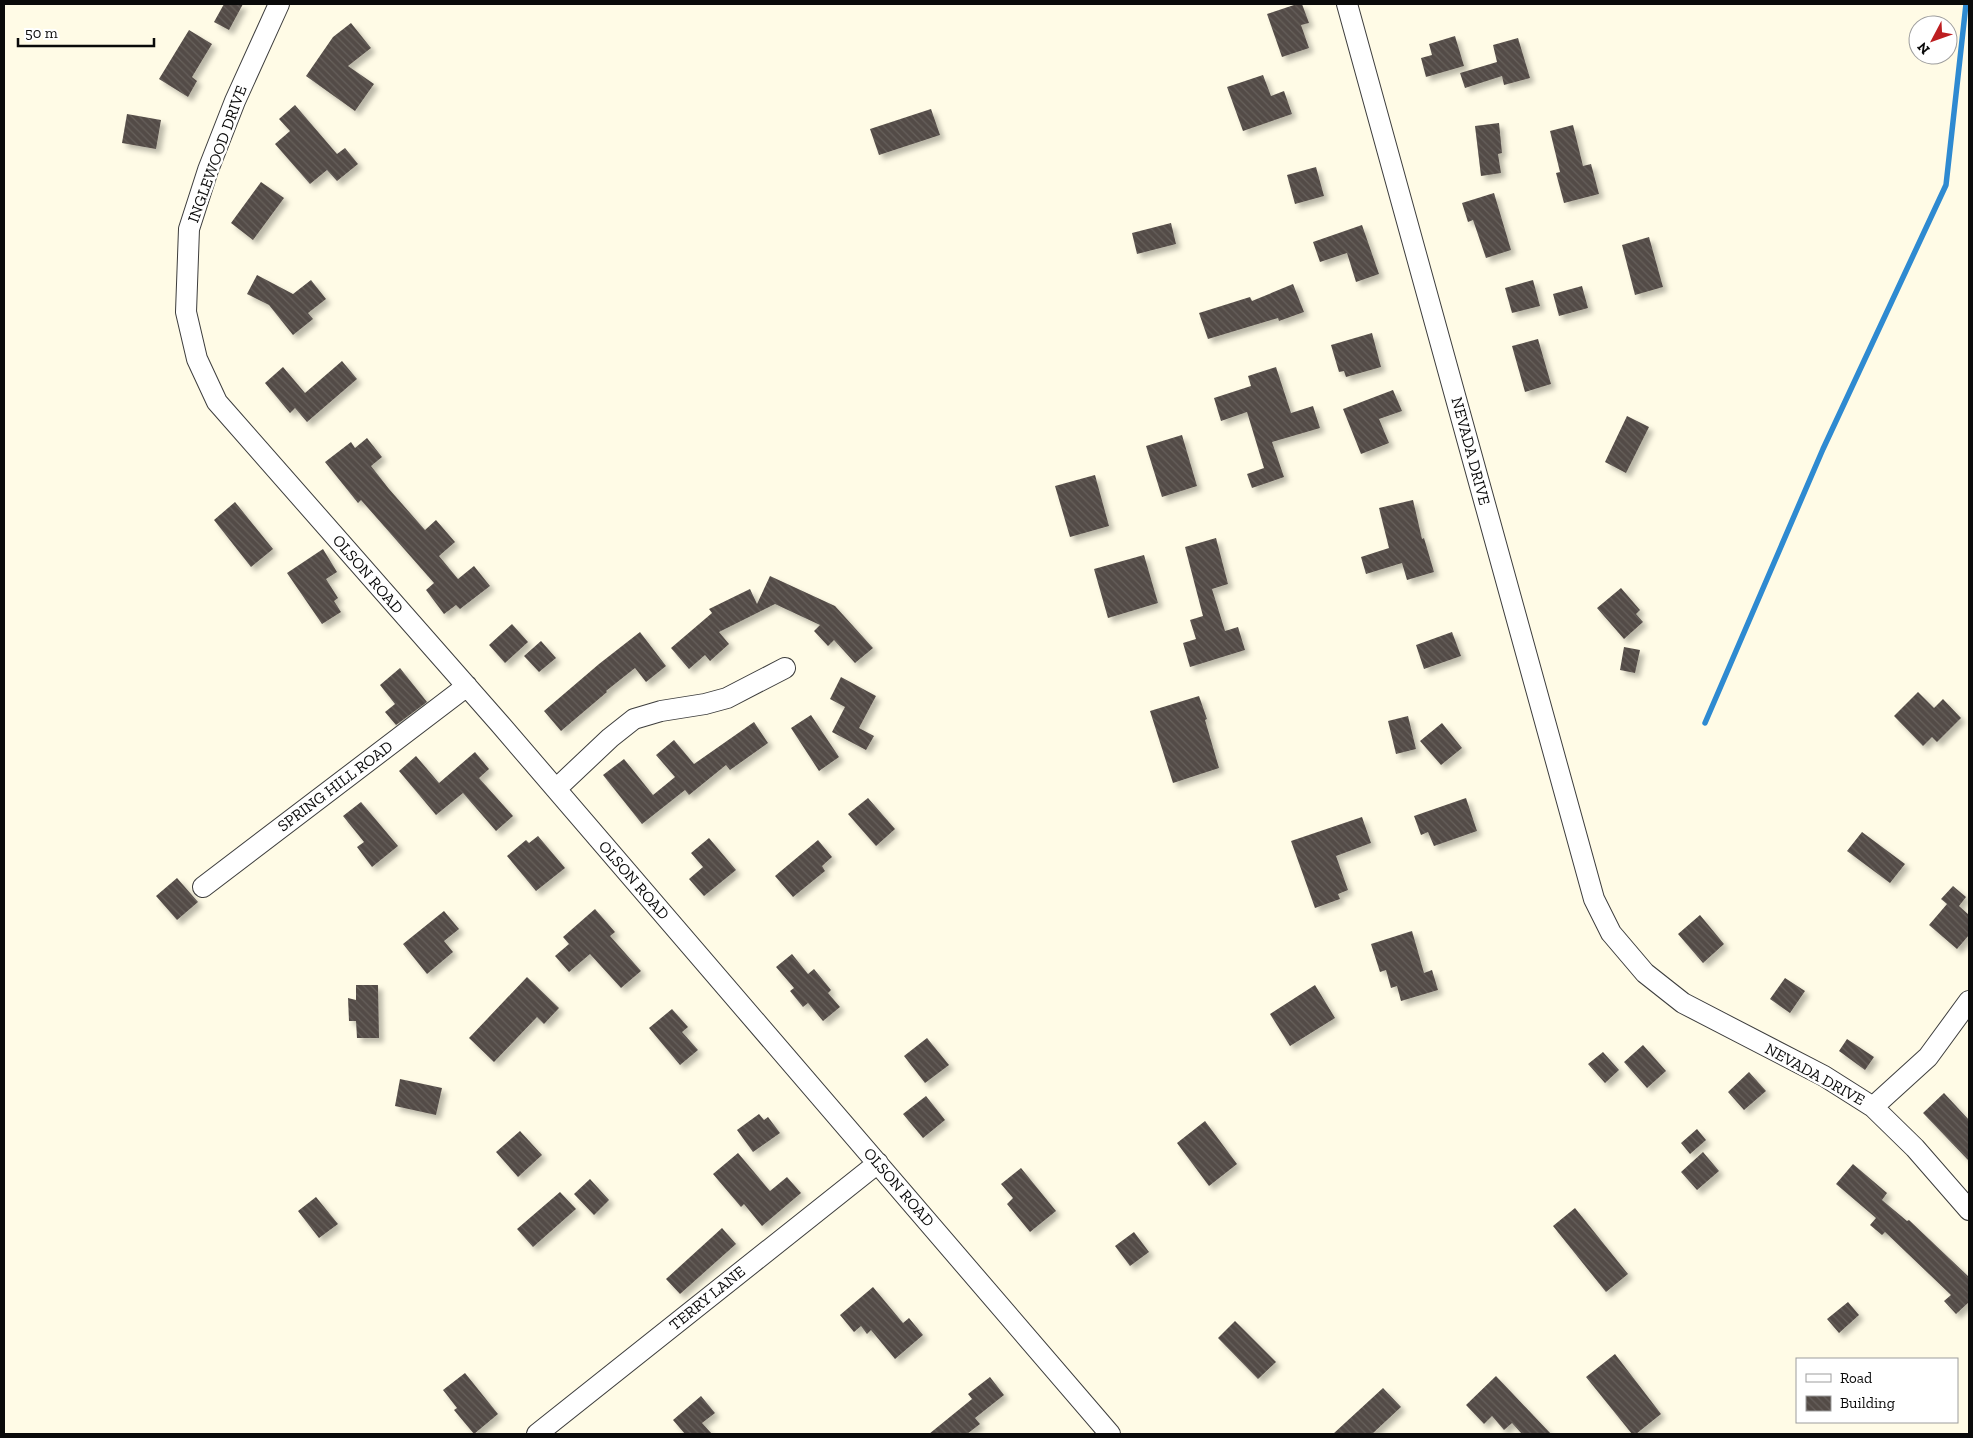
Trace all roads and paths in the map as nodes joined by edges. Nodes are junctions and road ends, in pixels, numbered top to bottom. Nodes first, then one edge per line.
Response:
1 (279, 4) edge
2 (1347, 4) edge
3 (186, 312) joint
4 (785, 668) dead end
5 (467, 686) junction
6 (556, 789) junction
7 (203, 887) dead end
8 (1969, 1001) edge
9 (1873, 1107) junction
10 (878, 1162) junction
11 (1969, 1210) edge
12 (537, 1434) edge
13 (1110, 1434) edge

1 - 3 street, INGLEWOOD DRIVE
2 - 9 street, NEVADA DRIVE
3 - 5 street, OLSON ROAD
4 - 6 street
5 - 6 street, OLSON ROAD
5 - 7 street, SPRING HILL ROAD
6 - 10 street, OLSON ROAD
8 - 9 street
9 - 11 street, NEVADA DRIVE
10 - 12 street, TERRY LANE
10 - 13 street, OLSON ROAD

